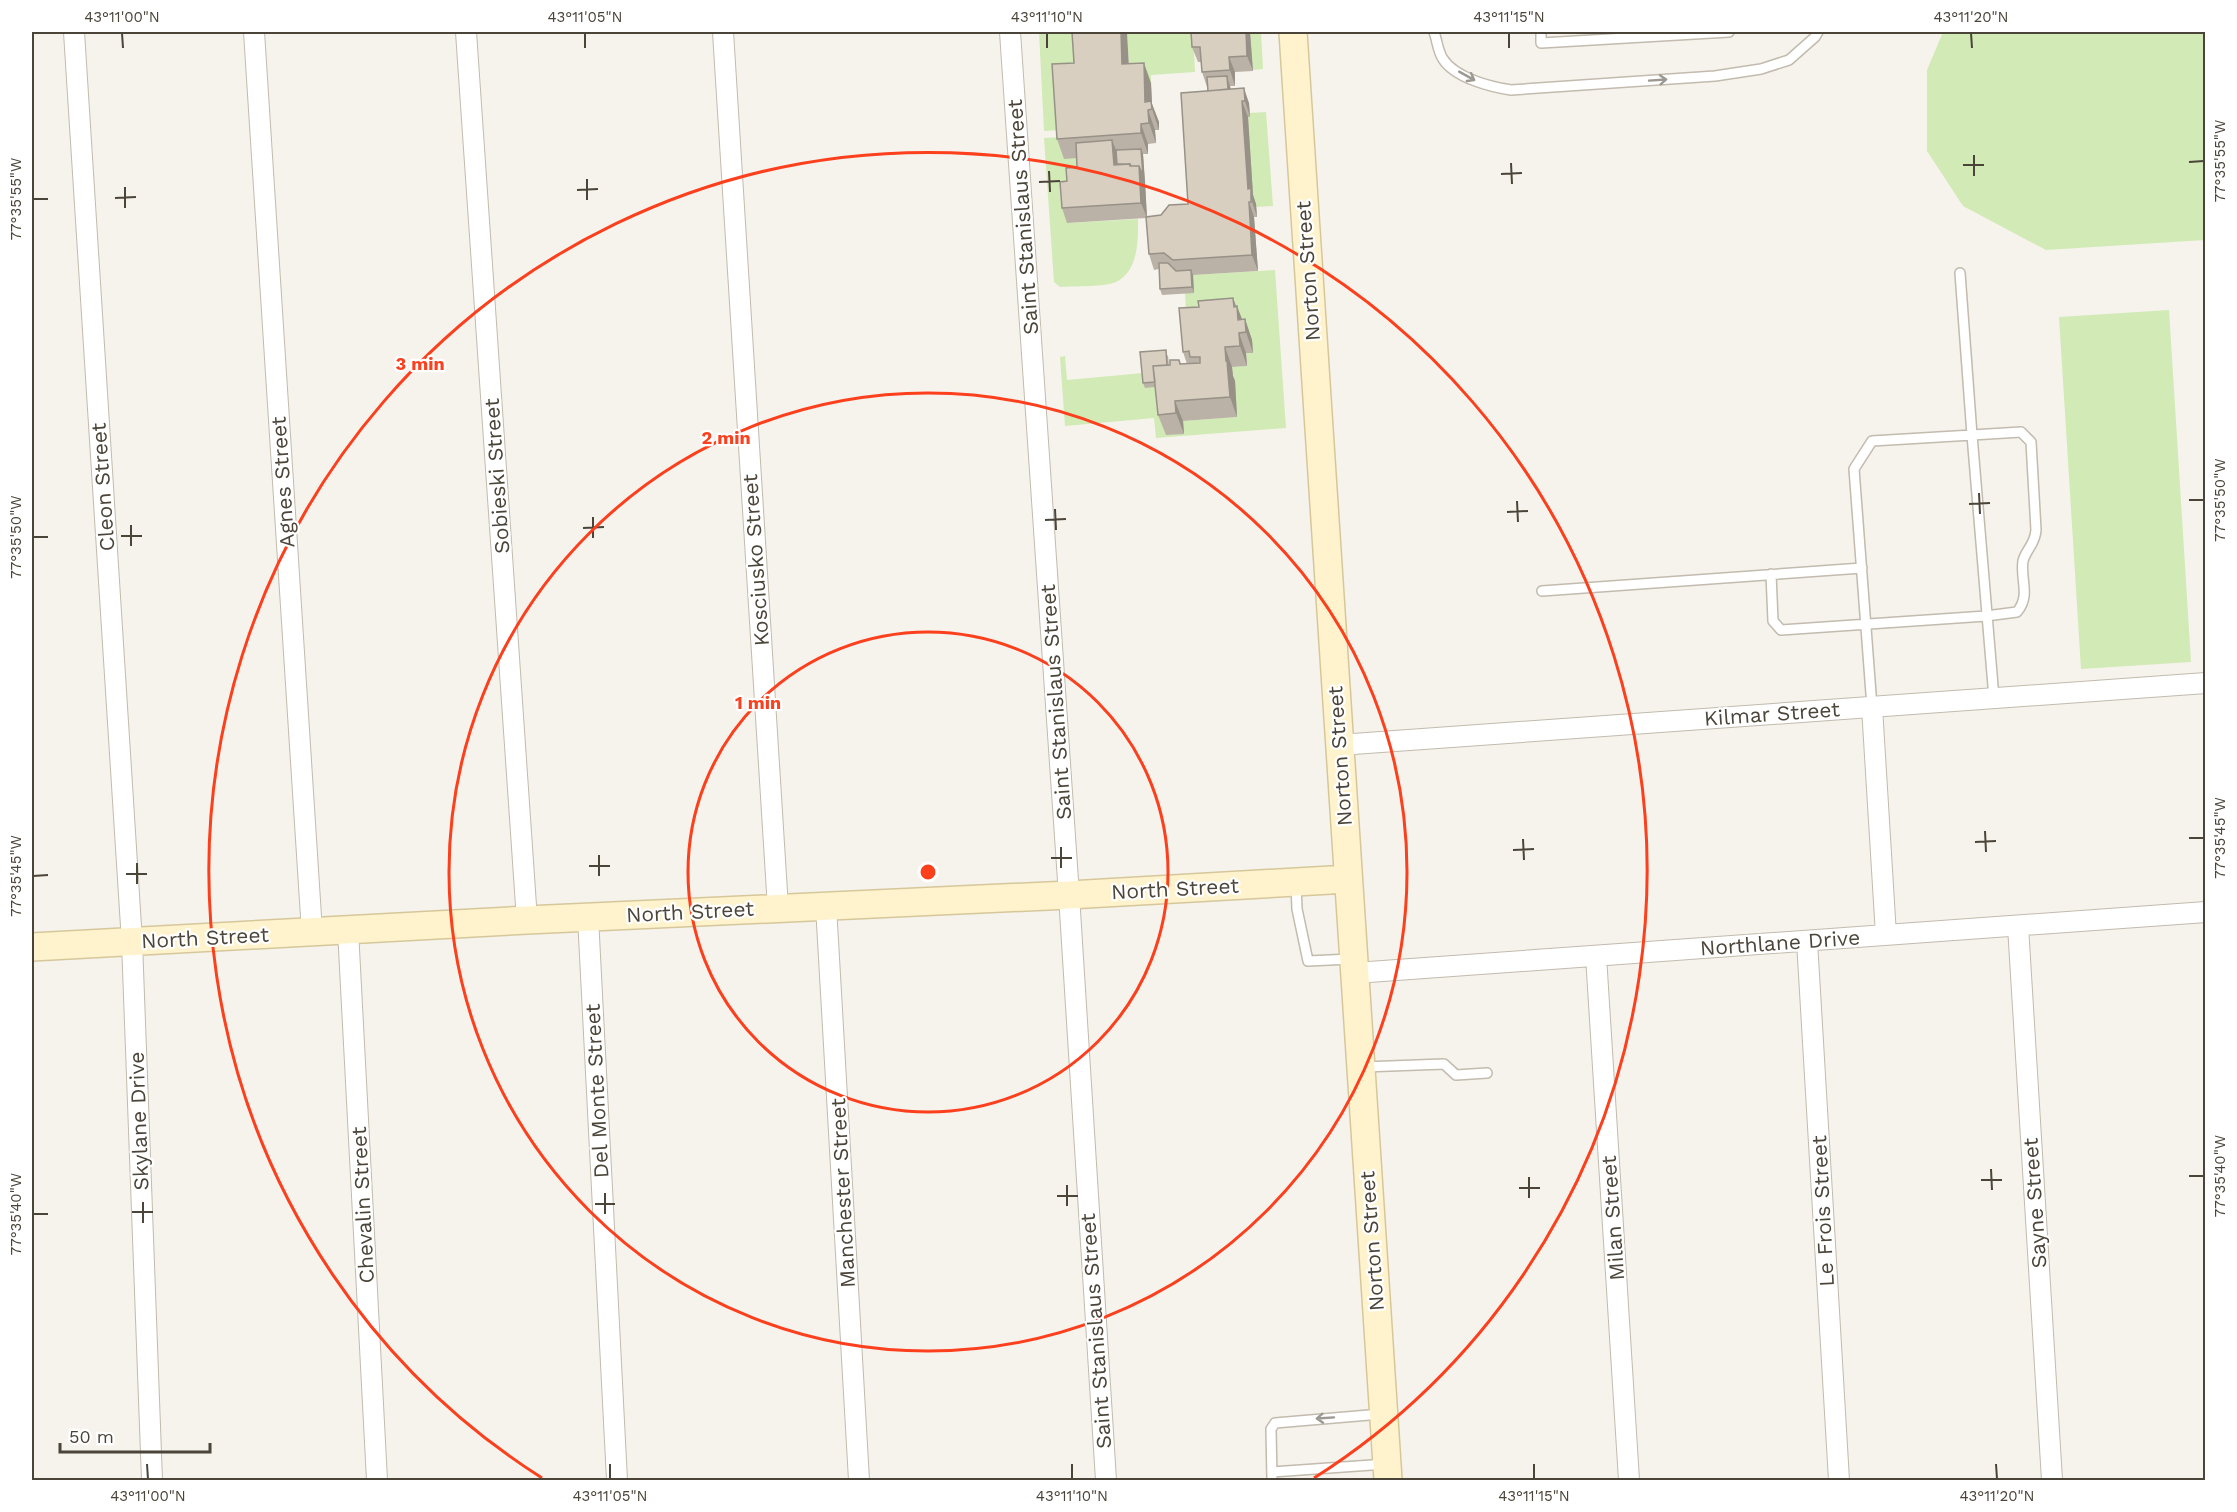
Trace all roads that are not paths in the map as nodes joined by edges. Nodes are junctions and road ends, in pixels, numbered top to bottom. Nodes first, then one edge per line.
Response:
1 (74, 32) edge
2 (254, 32) edge
3 (466, 32) edge
4 (723, 32) edge
5 (1010, 32) edge
6 (1293, 32) edge
7 (1434, 32) edge
8 (1541, 32) edge
9 (1729, 32) edge
10 (1818, 32) edge
11 (1960, 273) dead end
12 (1972, 435) junction
13 (1862, 568) junction
14 (1771, 574) junction
15 (1542, 591) dead end
16 (1986, 616) junction
17 (1866, 624) junction
18 (2205, 683) edge
19 (1994, 698) junction
20 (1872, 707) junction
21 (1340, 745) junction
22 (1348, 879) junction
23 (1296, 882) junction
24 (1069, 896) junction
25 (826, 906) junction
26 (778, 908) junction
27 (2205, 912) edge
28 (588, 917) junction
29 (527, 920) junction
30 (2018, 926) junction
31 (348, 930) junction
32 (312, 932) junction
33 (1886, 935) junction
34 (1807, 941) junction
35 (132, 942) junction
36 (32, 947) edge
37 (1596, 956) junction
38 (1355, 966) junction
39 (1361, 1067) junction
40 (1487, 1073) dead end
41 (1384, 1414) junction
42 (1388, 1472) edge
43 (1272, 1476) edge
44 (153, 1480) edge
45 (377, 1480) edge
46 (617, 1480) edge
47 (859, 1480) edge
48 (1106, 1480) edge
49 (1629, 1480) edge
50 (1839, 1480) edge
51 (2052, 1480) edge

1 - 35 street, Cleon Street
2 - 32 street, Agnes Street
3 - 29 street, Sobieski Street
4 - 26 street, Kosciusko Street
5 - 24 street, Saint Stanislaus Street
6 - 21 main road, Norton Street
7 -> 10 lane
8 - 9 lane
11 - 12 lane
12 - 13 lane
12 - 16 lane
12 - 16 lane
13 - 14 lane
13 - 17 lane
14 - 15 lane
14 - 17 lane
16 - 17 lane
16 - 19 lane
17 - 20 lane
18 - 19 street, Kilmar Street
19 - 20 street, Kilmar Street
20 - 21 street, Kilmar Street
20 - 33 street
21 - 22 main road, Norton Street
22 - 23 main road, North Street
22 - 38 main road, Norton Street
23 - 24 main road, North Street
23 - 38 lane
24 - 25 main road, North Street
24 - 48 street, Saint Stanislaus Street
25 - 26 main road, North Street
25 - 47 street, Manchester Street
26 - 28 main road, North Street
27 - 30 street, Northlane Drive
28 - 29 main road, North Street
28 - 46 street, Del Monte Street
29 - 31 main road, North Street
30 - 33 street, Northlane Drive
30 - 51 street, Sayne Street
31 - 32 main road, North Street
31 - 45 street, Chevalin Street
32 - 35 main road, North Street
33 - 34 street, Northlane Drive
34 - 37 street, Northlane Drive
34 - 50 street, Le Frois Street
35 - 36 main road, North Street
35 - 44 street, Skylane Drive
37 - 38 street, Northlane Drive
37 - 49 street, Milan Street
38 - 39 main road, Norton Street
39 - 40 lane
39 - 41 main road, Norton Street
41 - 42 main road, Norton Street
41 -> 43 lane
42 - 43 lane

